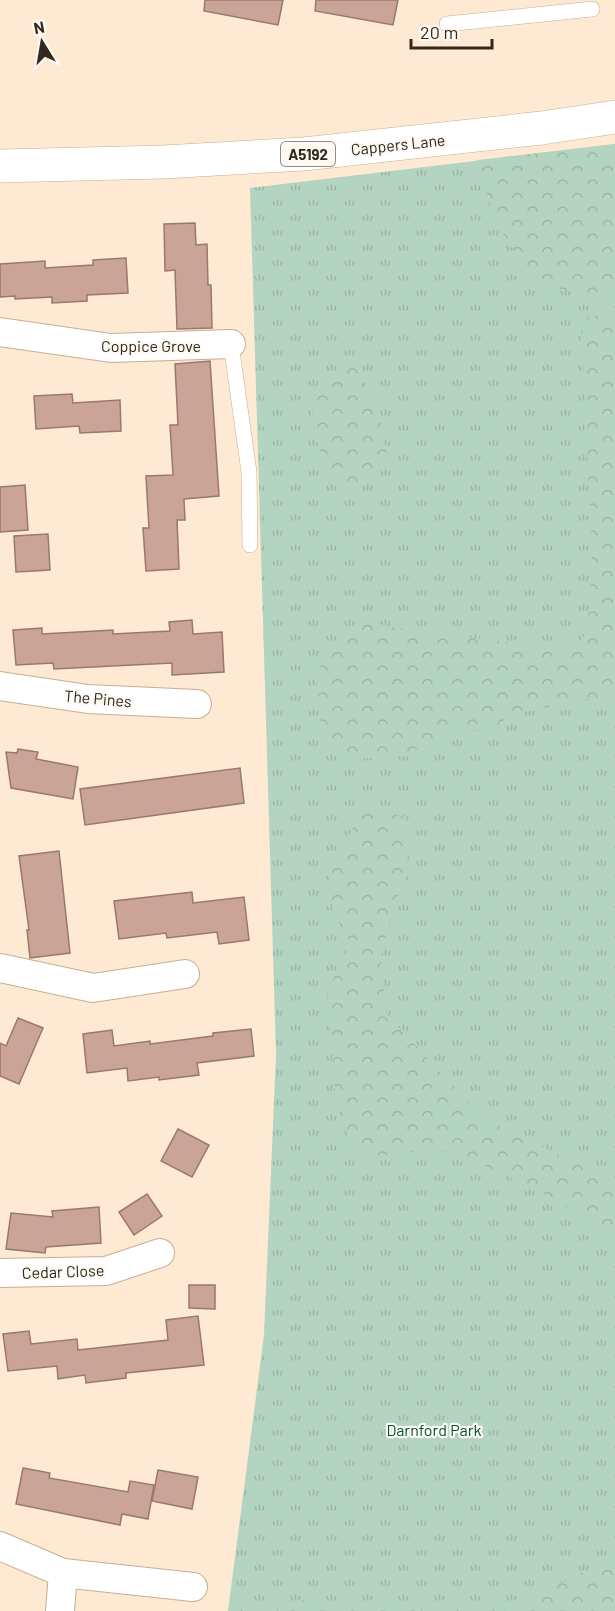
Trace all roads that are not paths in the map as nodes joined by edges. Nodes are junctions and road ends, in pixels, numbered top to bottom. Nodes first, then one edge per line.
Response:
1 (536, 7) edge
2 (592, 9) dead end
3 (447, 24) dead end
4 (615, 117) edge
5 (0, 166) edge
6 (0, 332) edge
7 (231, 344) joint
8 (250, 545) dead end
9 (0, 686) edge
10 (197, 704) dead end
11 (0, 969) edge
12 (185, 974) dead end
13 (160, 1253) dead end
14 (0, 1273) edge
15 (0, 1546) edge
16 (63, 1573) junction
17 (193, 1587) dead end
18 (60, 1611) edge

1 - 2 lane
1 - 3 lane
4 - 5 highway, Cappers Lane / A5192
6 - 7 street, Coppice Grove
7 - 8 lane
9 - 10 street, The Pines
11 - 12 street
13 - 14 street, Cedar Close
15 - 16 street
16 - 17 street
16 - 18 street

